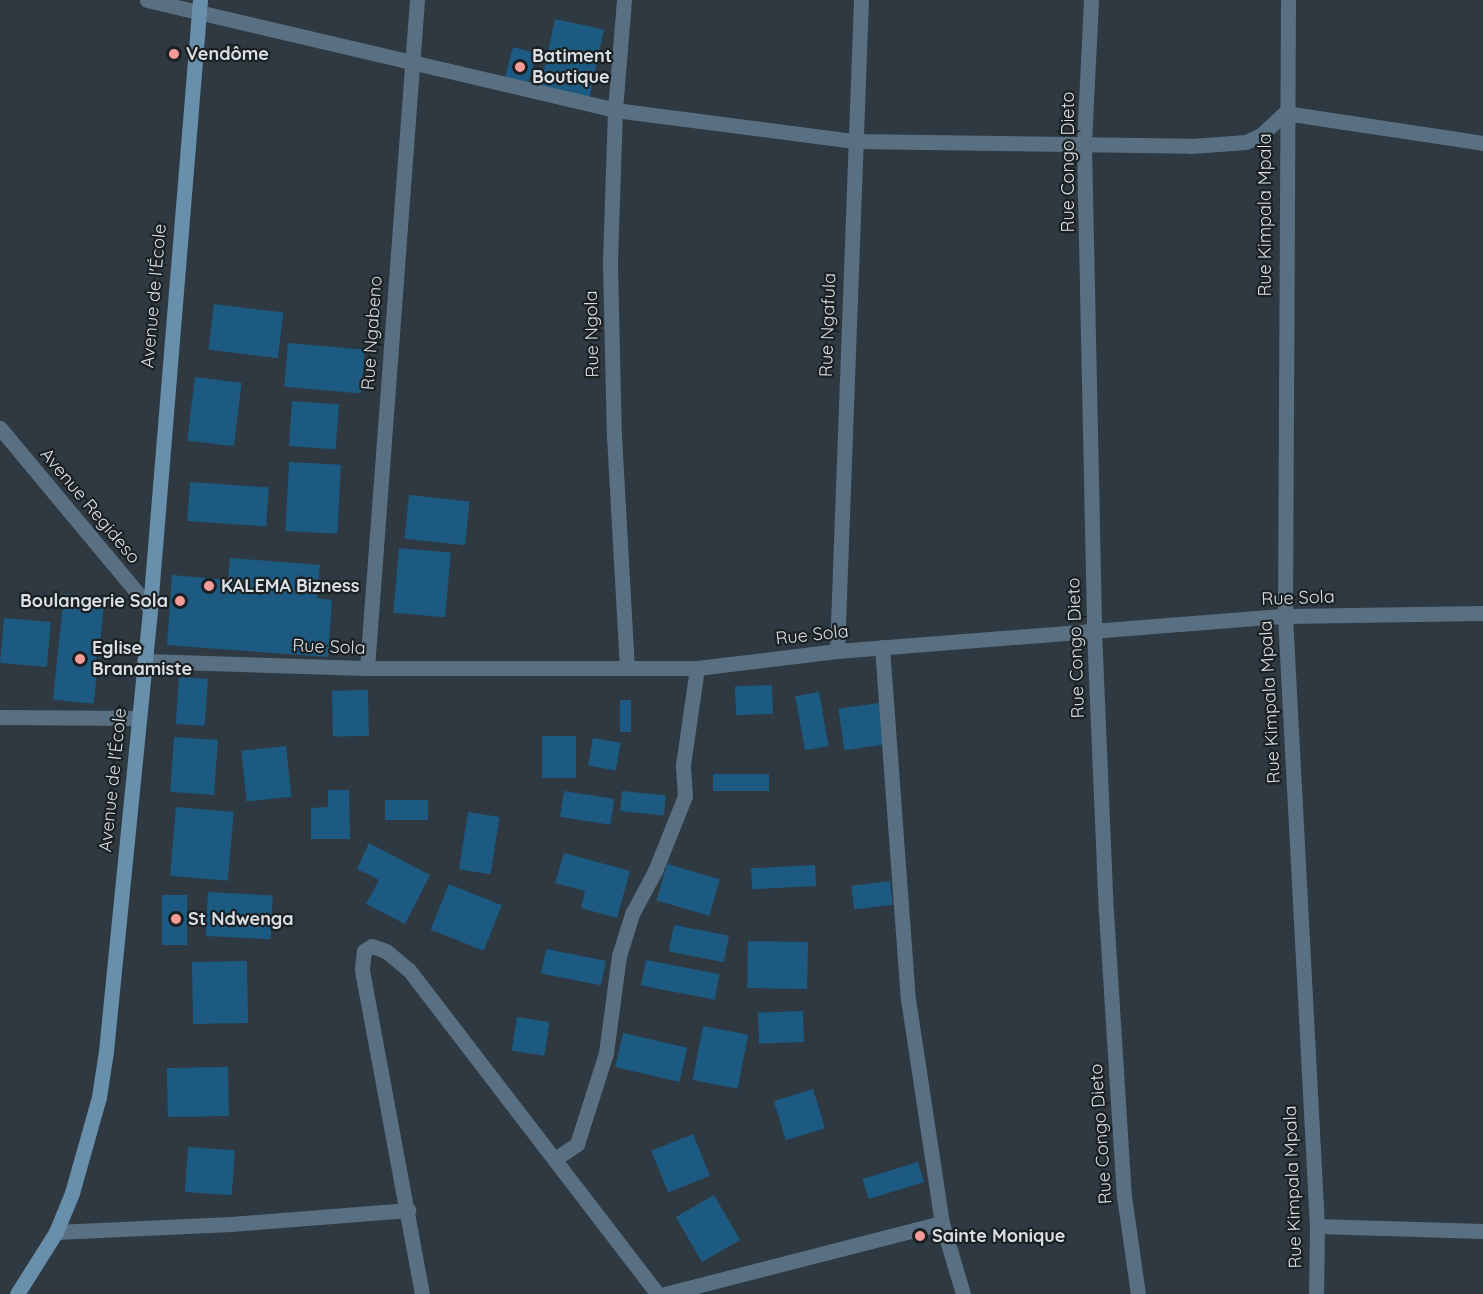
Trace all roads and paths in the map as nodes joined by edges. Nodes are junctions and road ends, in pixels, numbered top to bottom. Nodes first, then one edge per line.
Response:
1 (147, 0) edge
2 (417, 0) edge
3 (624, 0) edge
4 (861, 0) edge
5 (1091, 0) edge
6 (1288, 0) edge
7 (200, 7) edge
8 (412, 60) junction
9 (615, 110) junction
10 (1285, 113) junction
11 (853, 141) junction
12 (1483, 143) edge
13 (1084, 145) junction
14 (0, 428) edge
15 (150, 608) junction
16 (1483, 613) edge
17 (1285, 616) junction
18 (1094, 630) junction
19 (882, 647) junction
20 (837, 651) junction
21 (144, 661) junction
22 (367, 668) junction
23 (627, 668) junction
24 (697, 668) junction
25 (0, 717) edge
26 (138, 718) junction
27 (555, 1159) junction
28 (408, 1210) junction
29 (942, 1224) junction
30 (1317, 1226) junction
31 (1483, 1231) edge
32 (56, 1232) junction
33 (17, 1294) edge
34 (422, 1294) edge
35 (658, 1294) edge
36 (665, 1294) edge
37 (963, 1294) edge
38 (1138, 1294) edge
39 (1316, 1294) edge

1 - 7 street
2 - 8 street, Rue Ngabeno
3 - 9 street, Rue Ngola
4 - 11 street, Rue Ngafula
5 - 13 street, Rue Congo Dieto
6 - 10 street, Rue Kimpala Mpala
7 - 8 street
7 - 15 main road, Avenue de l'École
8 - 9 street
8 - 22 street, Rue Ngabeno
9 - 11 street
9 - 23 street, Rue Ngola
10 - 12 street
10 - 13 street
10 - 17 street, Rue Kimpala Mpala
11 - 13 street
11 - 20 street, Rue Ngafula
13 - 18 street, Rue Congo Dieto
14 - 15 street, Avenue Regideso
15 - 21 main road, Avenue de l'École
16 - 17 street, Rue Sola
17 - 18 street, Rue Sola
17 - 30 street, Rue Kimpala Mpala
18 - 19 street, Rue Sola
18 - 38 street, Rue Congo Dieto
19 - 20 street, Rue Sola
19 - 29 street
20 - 24 street, Rue Sola
21 - 22 street, Rue Sola
21 - 26 main road, Avenue de l'École
22 - 23 street, Rue Sola
23 - 24 street, Rue Sola
24 - 27 street
25 - 26 street
26 - 32 main road, Avenue de l'École
27 - 28 street
27 - 35 street
28 - 32 street
28 - 34 street
29 - 36 street
29 - 37 street
30 - 31 street
30 - 39 street, Rue Kimpala Mpala
32 - 33 main road, Avenue de l'École

